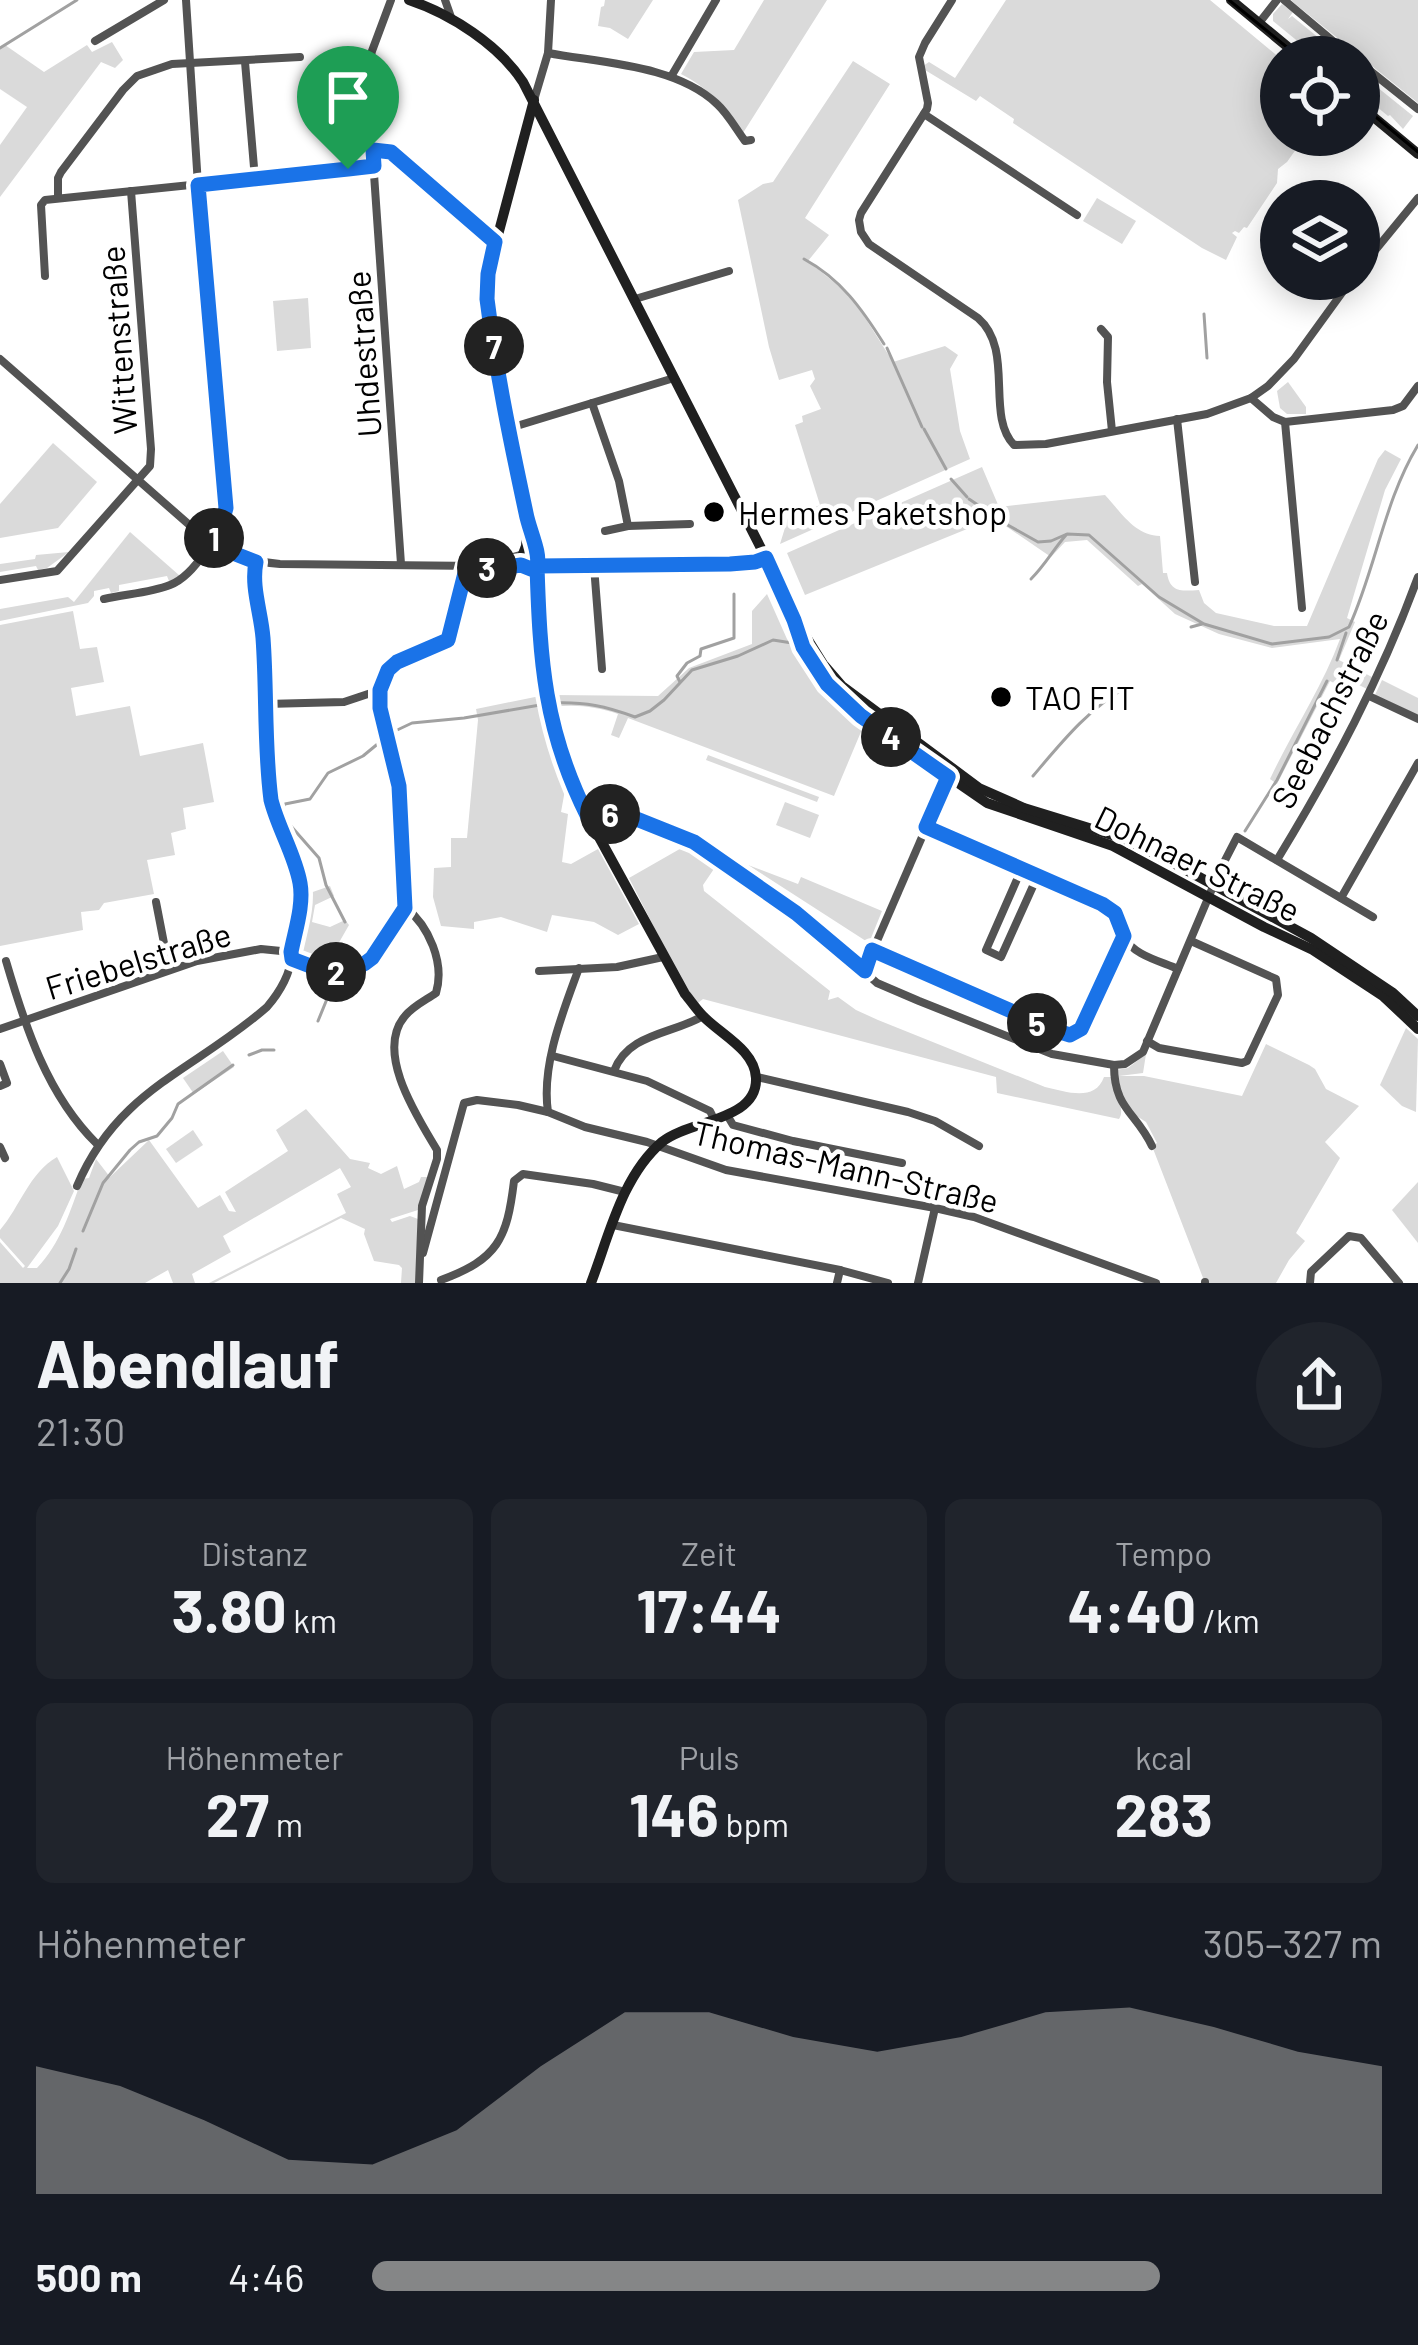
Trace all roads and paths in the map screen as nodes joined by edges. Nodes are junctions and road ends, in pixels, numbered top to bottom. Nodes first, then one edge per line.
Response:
1 (164, 0) edge
2 (187, 0) edge
3 (391, 0) edge
4 (409, 0) edge
5 (445, 0) edge
6 (551, 0) edge
7 (716, 0) edge
8 (952, 0) edge
9 (1231, 0) edge
10 (1280, 0) edge
11 (429, 3) edge
12 (451, 16) junction
13 (1259, 23) junction
14 (1275, 36) edge
15 (1326, 36) edge
16 (95, 40) dead end
17 (548, 53) junction
18 (300, 57) dead end
19 (244, 62) junction
20 (190, 63) junction
21 (672, 75) junction
22 (1380, 79) edge
23 (534, 100) junction
24 (1418, 109) edge
25 (924, 115) junction
26 (1380, 122) edge
27 (751, 140) dead end
28 (373, 150) junction
29 (1418, 154) edge
30 (374, 166) junction
31 (255, 179) junction
32 (198, 185) junction
33 (130, 191) junction
34 (58, 198) junction
35 (1418, 198) edge
36 (1077, 215) dead end
37 (495, 242) junction
38 (1380, 244) edge
39 (728, 271) dead end
40 (45, 276) dead end
41 (635, 299) junction
42 (1336, 300) edge
43 (1101, 328) dead end
44 (0, 359) edge
45 (9, 368) junction
46 (0, 378) edge
47 (674, 378) junction
48 (1418, 386) edge
49 (1251, 398) junction
50 (592, 403) junction
51 (1178, 419) junction
52 (1285, 422) junction
53 (510, 428) junction
54 (1112, 431) junction
55 (138, 481) junction
56 (690, 524) dead end
57 (628, 526) junction
58 (605, 531) dead end
59 (210, 544) junction
60 (766, 558) junction
61 (530, 560) junction
62 (256, 562) junction
63 (401, 565) junction
64 (467, 565) junction
65 (594, 566) junction
66 (1418, 577) edge
67 (0, 580) edge
68 (1195, 582) dead end
69 (104, 599) dead end
70 (1302, 608) dead end
71 (794, 620) junction
72 (602, 669) dead end
73 (380, 690) junction
74 (1369, 696) junction
75 (266, 704) junction
76 (1418, 719) edge
77 (1418, 763) edge
78 (948, 777) junction
79 (588, 817) junction
80 (926, 827) junction
81 (1277, 860) junction
82 (1022, 868) junction
83 (1038, 875) junction
84 (1212, 892) junction
85 (1341, 898) junction
86 (156, 902) dead end
87 (405, 908) junction
88 (1373, 916) dead end
89 (1124, 936) junction
90 (1191, 941) junction
91 (872, 950) junction
92 (292, 956) junction
93 (663, 957) junction
94 (6, 961) dead end
95 (579, 968) junction
96 (169, 969) junction
97 (1178, 969) junction
98 (539, 970) dead end
99 (865, 971) junction
100 (703, 1016) junction
101 (1418, 1016) edge
102 (23, 1020) junction
103 (0, 1029) edge
104 (1418, 1029) edge
105 (1147, 1041) junction
106 (553, 1056) junction
107 (0, 1064) edge
108 (1114, 1065) junction
109 (614, 1071) junction
110 (757, 1076) junction
111 (0, 1086) edge
112 (548, 1112) junction
113 (720, 1117) junction
114 (97, 1144) junction
115 (979, 1146) dead end
116 (1152, 1146) dead end
117 (0, 1147) edge
118 (657, 1147) junction
119 (5, 1158) dead end
120 (902, 1163) dead end
121 (77, 1186) dead end
122 (625, 1192) junction
123 (935, 1208) junction
124 (613, 1225) junction
125 (422, 1253) junction
126 (840, 1270) junction
127 (441, 1280) dead end
128 (419, 1283) edge
129 (591, 1283) edge
130 (837, 1283) edge
131 (888, 1283) edge
132 (918, 1283) edge
133 (1156, 1283) edge
134 (1310, 1283) edge
135 (1399, 1283) edge

1 - 16 street
2 - 20 street
3 - 28 street, Uhdestraße
4 - 11 main road, Dohnaer Straße
5 - 12 street
6 - 17 street
7 - 21 street
8 - 25 street
9 - 13 main road
10 - 13 street
10 - 15 street
11 - 12 main road, Dohnaer Straße
12 - 23 main road, Dohnaer Straße
13 - 14 main road
17 - 21 street
17 - 23 street
18 - 19 street
19 - 20 street
19 - 31 street
20 - 32 street
20 - 34 street
21 - 27 street
22 - 24 street
23 - 37 main road
23 - 41 main road, Dohnaer Straße
25 - 36 street
25 - 54 street
26 - 29 main road
28 - 30 street, Uhdestraße
28 - 37 street
30 - 31 street
30 - 63 street, Uhdestraße
31 - 32 street
32 - 33 street
32 - 59 street
33 - 34 street
33 - 55 street, Wittenstraße
34 - 40 street
35 - 38 street
37 - 53 main road
39 - 41 street
41 - 47 main road, Dohnaer Straße
42 - 49 street
43 - 54 street
44 - 45 street
45 - 46 street
45 - 55 street
47 - 50 street
47 - 60 main road, Dohnaer Straße
48 - 52 street
49 - 51 street
49 - 52 street
50 - 53 street
50 - 57 street
51 - 54 street
51 - 68 street
52 - 70 street
53 - 61 main road
55 - 59 street
55 - 67 street
56 - 57 street
57 - 58 street
59 - 62 street
59 - 69 street
60 - 65 street
60 - 71 main road, Dohnaer Straße
61 - 64 street
61 - 65 street
61 - 79 main road
62 - 63 street
62 - 75 street
63 - 64 street
64 - 73 street
65 - 72 street
66 - 74 street, Seebachstraße
71 - 78 main road, Dohnaer Straße
71 - 84 main road, Dohnaer Straße
73 - 75 street
73 - 87 street
74 - 76 street
74 - 81 street, Seebachstraße
75 - 92 street
77 - 85 street
78 - 80 street
78 - 84 main road, Dohnaer Straße
79 - 93 main road
79 - 99 street
80 - 82 street
80 - 91 street
81 - 84 street
81 - 85 street
82 - 83 street
82 - 83 street
83 - 89 street
84 - 90 street
84 - 101 main road, Dohnaer Straße
84 - 104 main road, Dohnaer Straße
85 - 88 street
86 - 96 street
87 - 92 street, Friebelstraße
87 - 125 street
89 - 91 street
89 - 97 street
90 - 97 street
90 - 105 street
91 - 99 street
92 - 96 street, Friebelstraße
92 - 114 street
93 - 95 street
93 - 100 main road
94 - 102 street
95 - 98 street
95 - 106 street
96 - 102 street, Friebelstraße
97 - 105 street
99 - 108 street
100 - 109 street
100 - 110 main road
102 - 103 street, Friebelstraße
102 - 114 street
105 - 108 street
106 - 109 street
106 - 112 street
107 - 111 street
108 - 116 street
109 - 113 street
110 - 113 main road
110 - 115 street
112 - 118 street, Thomas-Mann-Straße
112 - 125 street, Thomas-Mann-Straße
113 - 118 main road
113 - 120 street
114 - 121 street
117 - 119 street
118 - 122 main road
118 - 123 street, Thomas-Mann-Straße
122 - 124 main road
122 - 127 street
123 - 132 street
123 - 133 street, Thomas-Mann-Straße
124 - 126 street
124 - 129 main road
125 - 128 street
126 - 130 street
126 - 131 street
134 - 135 street

